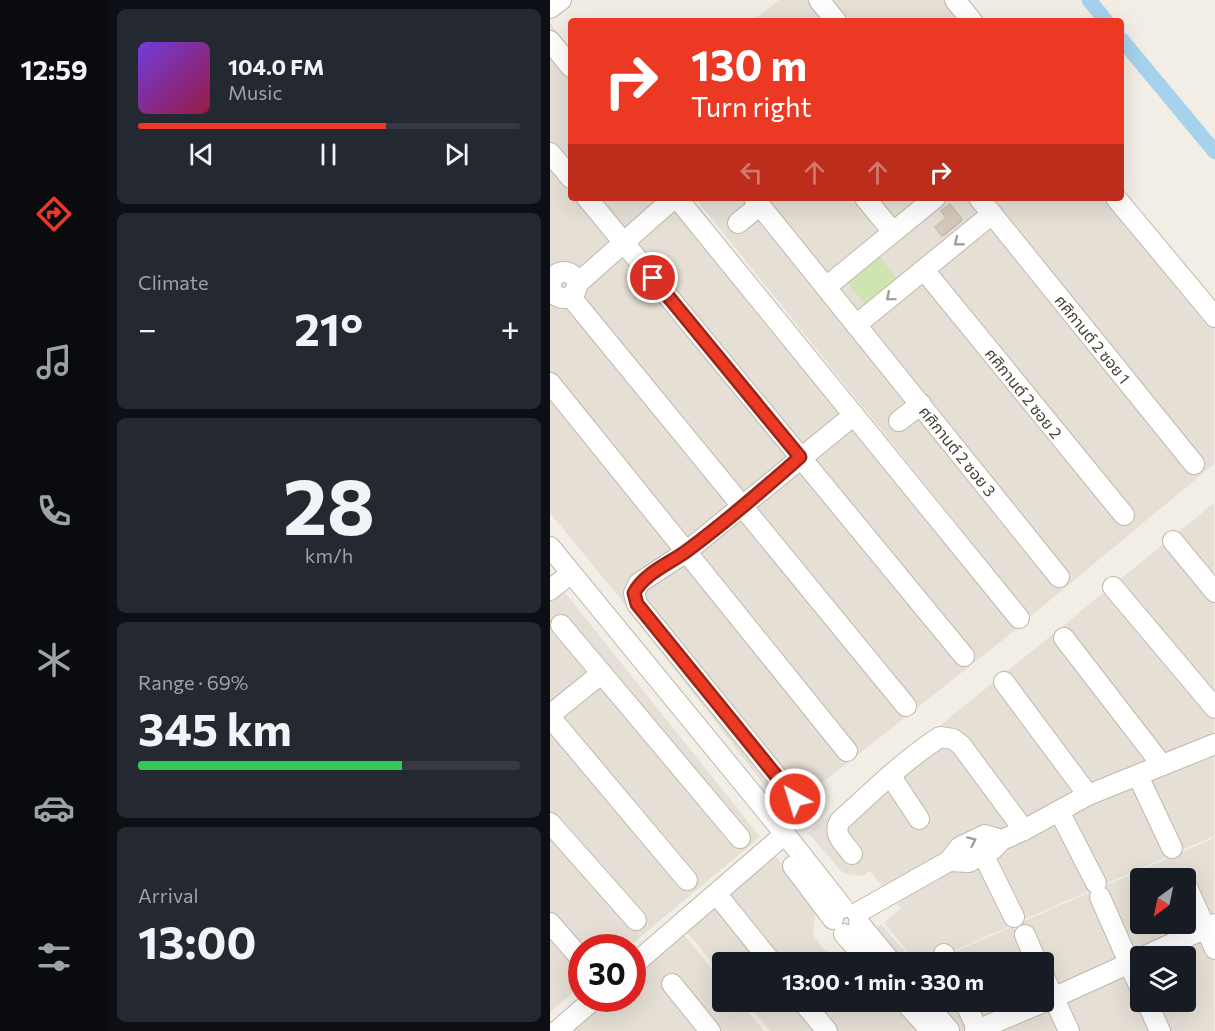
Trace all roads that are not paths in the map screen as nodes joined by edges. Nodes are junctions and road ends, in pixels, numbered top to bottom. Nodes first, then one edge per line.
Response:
1 (561, 0) edge
2 (819, 0) edge
3 (955, 0) edge
4 (550, 8) edge
5 (834, 18) edge
6 (970, 18) edge
7 (550, 41) edge
8 (568, 63) edge
9 (550, 153) edge
10 (568, 174) edge
11 (590, 201) edge
12 (672, 201) edge
13 (677, 201) edge
14 (867, 201) edge
15 (931, 201) edge
16 (1118, 201) edge
17 (757, 202) edge
18 (984, 203) edge
19 (738, 223) dead end
20 (893, 232) junction
21 (624, 242) junction
22 (924, 270) junction
23 (558, 287) edge
24 (826, 287) junction
25 (1214, 317) edge
26 (856, 325) junction
27 (550, 383) edge
28 (920, 404) junction
29 (854, 415) junction
30 (899, 421) dead end
31 (800, 457) junction
32 (1194, 464) dead end
33 (743, 507) junction
34 (1124, 515) dead end
35 (1174, 541) dead end
36 (551, 551) edge
37 (686, 552) junction
38 (571, 573) junction
39 (1059, 577) dead end
40 (1113, 586) dead end
41 (550, 590) edge
42 (1214, 592) edge
43 (1019, 618) dead end
44 (561, 625) dead end
45 (1064, 638) dead end
46 (964, 656) dead end
47 (602, 673) junction
48 (1004, 682) dead end
49 (906, 706) dead end
50 (1214, 708) edge
51 (550, 716) edge
52 (1214, 744) edge
53 (847, 751) dead end
54 (1162, 765) junction
55 (890, 775) junction
56 (1138, 776) junction
57 (1088, 795) junction
58 (795, 799) dead end
59 (1059, 811) junction
60 (919, 819) dead end
61 (550, 823) edge
62 (1024, 830) junction
63 (740, 838) dead end
64 (780, 838) junction
65 (1002, 840) junction
66 (1172, 848) dead end
67 (852, 854) dead end
68 (983, 854) junction
69 (949, 861) junction
70 (687, 880) dead end
71 (723, 902) dead end
72 (1196, 902) edge
73 (1014, 917) dead end
74 (847, 919) junction
75 (636, 920) dead end
76 (550, 923) edge
77 (1210, 926) edge
78 (1025, 935) dead end
79 (568, 944) edge
80 (1130, 946) edge
81 (1168, 946) edge
82 (1214, 949) edge
83 (763, 952) edge
84 (864, 952) edge
85 (881, 952) edge
86 (1032, 952) edge
87 (646, 954) edge
88 (1130, 964) edge
89 (672, 984) dead end
90 (1054, 998) edge
91 (1054, 1011) edge
92 (579, 1012) edge
93 (811, 1012) edge
94 (914, 1012) edge
95 (934, 1012) edge
96 (969, 1012) edge
97 (1020, 1012) edge
98 (1151, 1012) edge
99 (977, 1030) edge
100 (557, 1031) edge
101 (710, 1031) edge
102 (827, 1031) edge
103 (931, 1031) edge
104 (950, 1031) edge
105 (1069, 1031) edge
106 (1160, 1031) edge

1 - 4 street
2 - 5 street
3 - 6 street
7 - 8 street
9 - 10 street
11 - 21 street
12 - 21 street
13 - 29 street
14 - 20 street
15 - 20 street
16 - 25 street
17 - 19 street
17 - 24 street, ศศิกานต์ 2 ซอย 3
18 -> 22 street
18 - 32 street, ศศิกานต์ 2 ซอย 1
20 - 24 street
21 - 23 street
21 - 31 street
22 -> 26 street
22 - 34 street, ศศิกานต์ 2 ซอย 2
23 - 33 street
24 - 26 street, ศศิกานต์ 2 ซอย 3
26 - 28 street, ศศิกานต์ 2 ซอย 3
27 - 37 street
28 - 30 street
28 - 39 street, ศศิกานต์ 2 ซอย 3
29 - 31 street
29 - 43 street
31 - 33 street
31 - 46 street
33 - 37 street
33 - 49 street
35 - 42 street
36 - 38 street
37 - 53 street
37 - 58 street
38 - 41 street
38 - 64 street
40 - 50 street
44 - 47 street
45 - 54 street
47 - 51 street
47 - 63 street
48 - 57 street
51 - 70 street
52 - 54 street
54 - 56 street
55 - 60 street
55 - 62 street
55 - 67 street
56 - 57 street
56 - 66 street
57 - 59 street
59 - 62 street
59 - 80 street
61 - 75 street
62 - 65 street
64 - 74 street
64 - 87 street
65 - 68 street
69 -> 65 street
68 - 69 street
68 - 73 street
69 - 74 street
71 - 83 street
72 - 77 street
74 - 84 street
74 - 85 street
76 - 79 street
77 - 81 street
77 - 82 street
78 - 86 street
88 - 90 street
89 - 101 street
91 - 105 street
92 - 100 street
93 - 102 street
94 - 103 street
95 - 104 street
96 - 99 street
97 - 99 street
98 - 106 street

